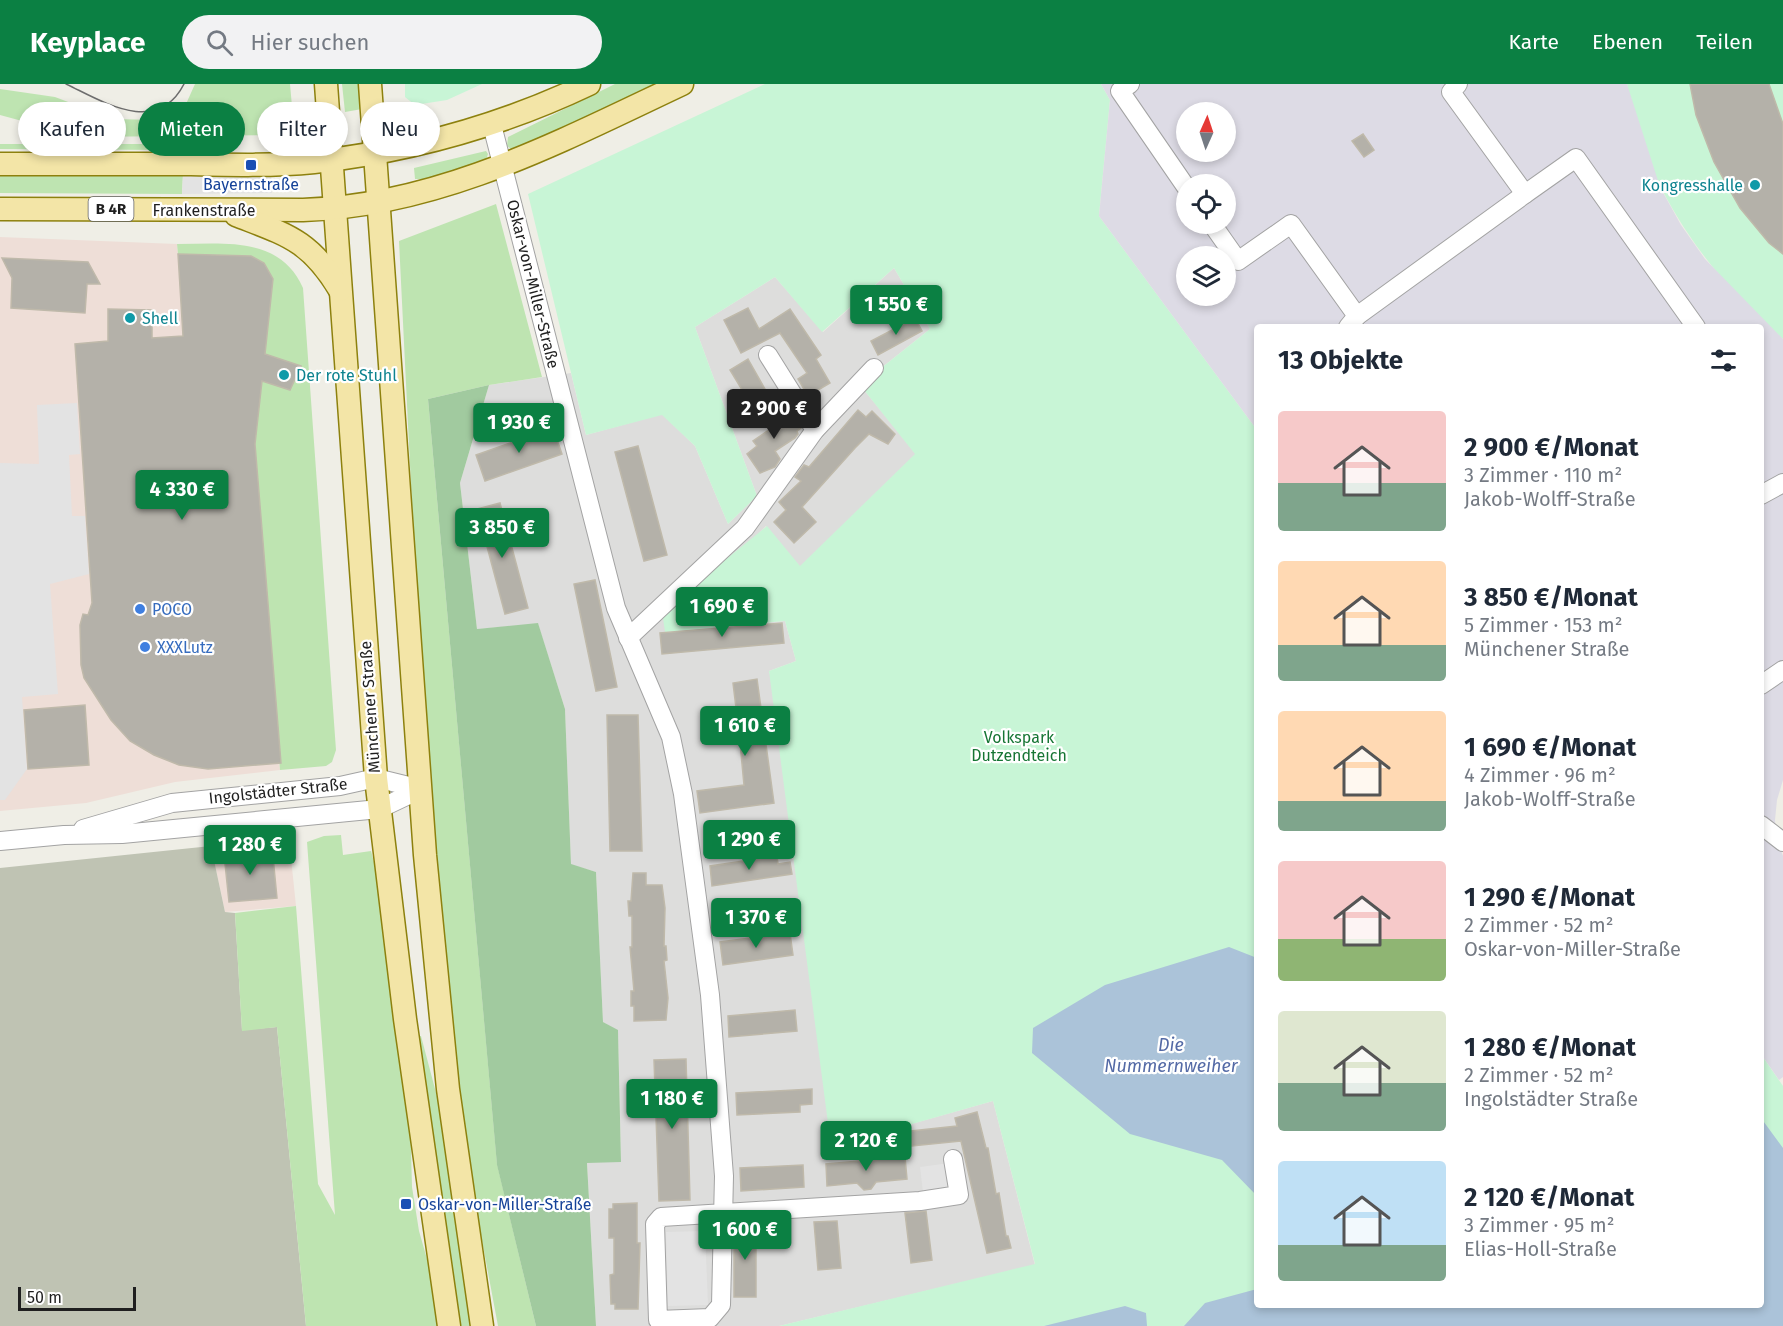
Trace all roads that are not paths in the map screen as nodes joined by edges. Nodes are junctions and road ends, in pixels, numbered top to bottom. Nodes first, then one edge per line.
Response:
1 (326, 84) edge
2 (370, 84) edge
3 (589, 84) edge
4 (682, 84) edge
5 (1130, 84) edge
6 (1458, 84) edge
7 (371, 102) edge
8 (492, 125) junction
9 (440, 140) edge
10 (360, 155) edge
11 (375, 156) edge
12 (331, 159) junction
13 (0, 164) edge
14 (503, 166) junction
15 (1177, 174) edge
16 (1525, 194) junction
17 (379, 202) junction
18 (0, 209) edge
19 (335, 209) junction
20 (223, 210) junction
21 (1219, 234) edge
22 (340, 291) junction
23 (1352, 321) edge
24 (1694, 324) edge
25 (768, 356) dead end
26 (874, 368) dead end
27 (815, 430) junction
28 (1783, 483) edge
29 (1764, 493) edge
30 (628, 638) junction
31 (1783, 670) edge
32 (1764, 683) edge
33 (376, 778) junction
34 (421, 789) junction
35 (379, 809) junction
36 (1764, 827) edge
37 (64, 835) junction
38 (0, 841) edge
39 (1783, 842) edge
40 (953, 1159) dead end
41 (723, 1214) junction
42 (449, 1326) edge
43 (482, 1326) edge

1 - 12 main road, Münchener Straße
2 - 7 main road
3 - 8 main road
4 - 14 main road, B 4R
5 - 15 street
6 - 16 street
8 - 9 main road
8 - 14 street, Oskar-von-Miller-Straße
10 - 12 main road
11 - 17 main road
12 - 13 main road
12 - 19 main road, Münchener Straße
14 - 17 main road, B 4R
14 - 30 street, Oskar-von-Miller-Straße
16 - 23 street
16 - 24 street
17 - 19 main road, B 4R
17 - 34 main road
18 - 20 main road, Frankenstraße / B 4R
19 - 20 main road, Frankenstraße / B 4R
19 - 22 main road, Münchener Straße
20 - 22 main road
21 - 23 street
22 - 33 main road, Münchener Straße
25 - 27 street
26 - 27 street
27 - 30 street
28 - 29 street
30 - 41 street, Oskar-von-Miller-Straße
31 - 32 street
33 - 34 street, Ingolstädter Straße
33 - 35 main road, Münchener Straße
33 - 37 street, Ingolstädter Straße
34 - 35 street, Ingolstädter Straße
34 - 43 main road
35 - 37 street, Ingolstädter Straße
35 - 42 main road, Münchener Straße
36 - 39 street
37 - 38 street, Ingolstädter Straße
40 - 41 street
41 - 41 street, Oskar-von-Miller-Straße

